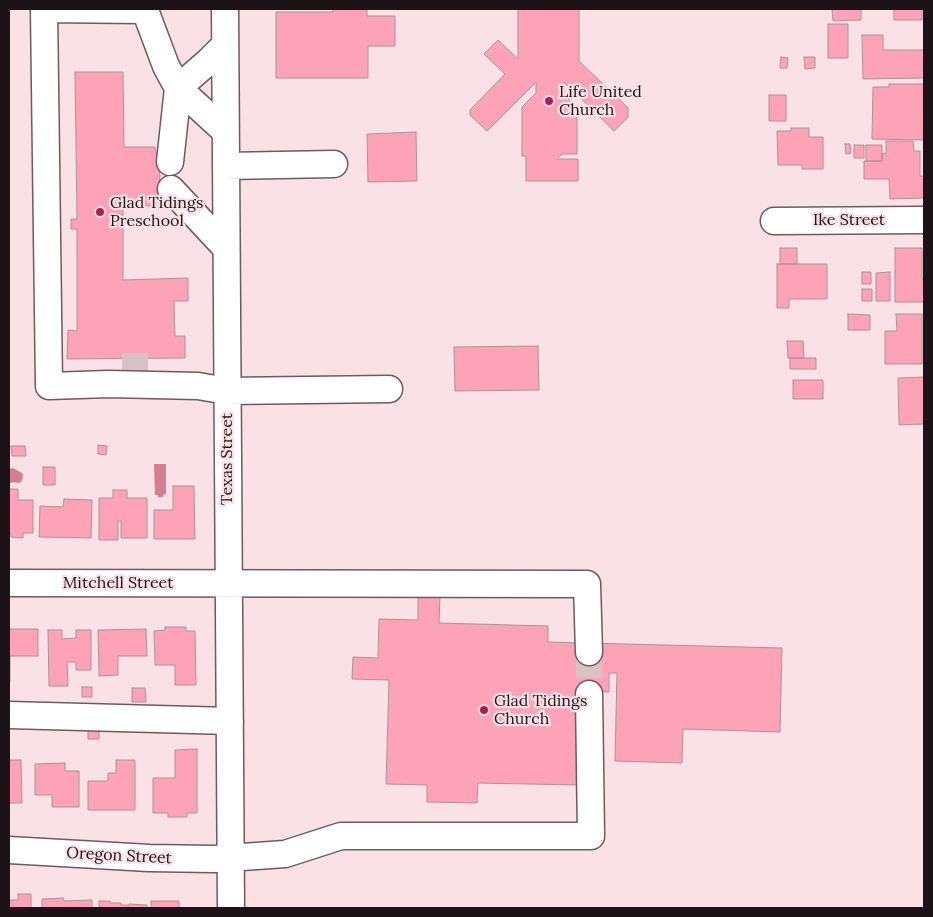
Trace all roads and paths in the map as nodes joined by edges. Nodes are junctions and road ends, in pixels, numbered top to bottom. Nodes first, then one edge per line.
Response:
1 (44, 9) edge
2 (225, 9) edge
3 (225, 44) junction
4 (178, 88) junction
5 (226, 131) junction
6 (170, 162) dead end
7 (334, 164) dead end
8 (226, 166) junction
9 (171, 189) dead end
10 (924, 220) edge
11 (774, 221) dead end
12 (226, 248) junction
13 (159, 366) dead end
14 (176, 385) junction
15 (389, 389) dead end
16 (227, 391) junction
17 (9, 583) edge
18 (228, 584) junction
19 (588, 652) tunnel mouth
20 (589, 694) tunnel mouth
21 (9, 715) edge
22 (230, 721) junction
23 (9, 850) edge
24 (230, 858) junction
25 (231, 908) edge

1 - 4 street
1 - 14 street
2 - 3 street, Texas Street
3 - 4 street
3 - 5 street, Texas Street
4 - 5 street
4 - 6 street
5 - 8 street, Texas Street
7 - 8 street
8 - 12 street, Texas Street
9 - 12 street
10 - 11 street, Ike Street
12 - 16 street, Texas Street
13 - 14 street
14 - 16 street
15 - 16 street
16 - 18 street, Texas Street
17 - 18 street, Mitchell Street
18 - 19 street, Mitchell Street
18 - 22 street, Texas Street
20 - 24 street, Oregon Street
21 - 22 street
22 - 24 street, Texas Street
23 - 24 street, Oregon Street
24 - 25 street, Texas Street

